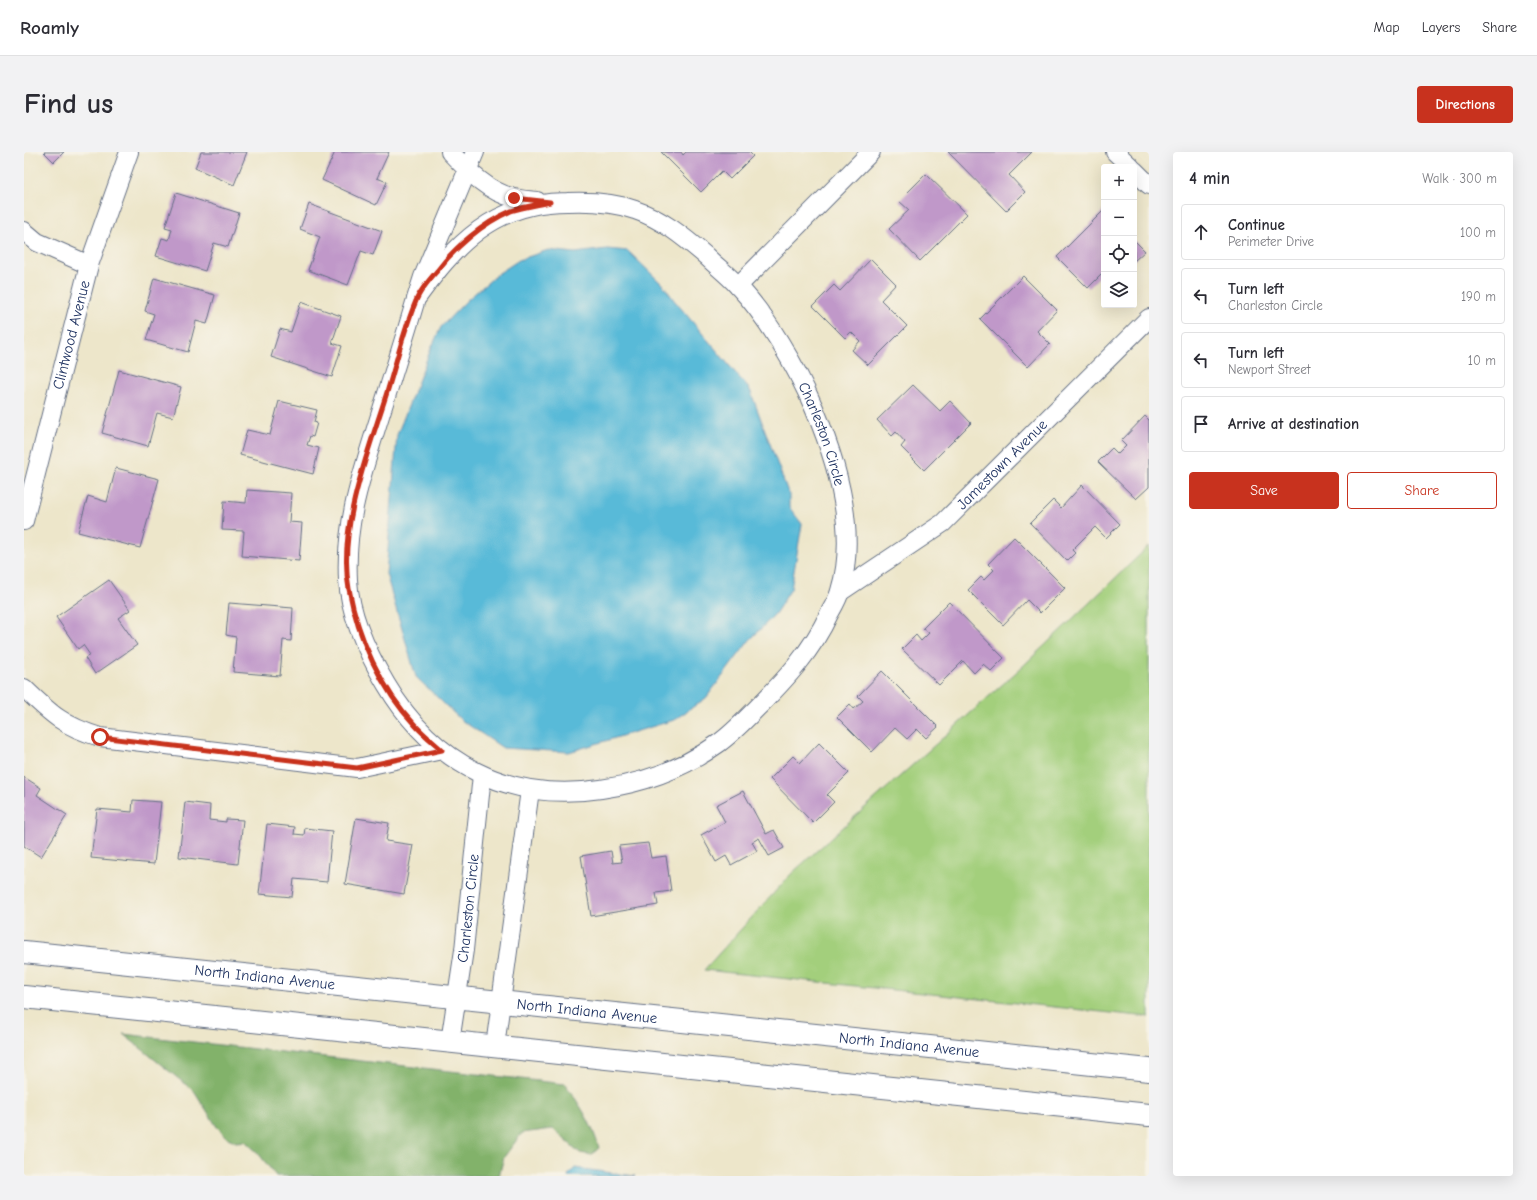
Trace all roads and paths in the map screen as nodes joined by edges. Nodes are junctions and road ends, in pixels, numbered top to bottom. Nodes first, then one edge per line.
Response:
1 (129, 152) edge
2 (450, 152) edge
3 (475, 152) edge
4 (871, 152) edge
5 (1115, 152) edge
6 (1128, 164) edge
7 (466, 170) junction
8 (1137, 173) edge
9 (1149, 185) edge
10 (550, 202) junction
11 (24, 231) edge
12 (89, 265) junction
13 (738, 286) junction
14 (416, 299) junction
15 (1149, 318) edge
16 (24, 521) edge
17 (840, 592) junction
18 (24, 681) edge
19 (24, 688) edge
20 (42, 706) junction
21 (442, 750) junction
22 (482, 775) junction
23 (530, 790) junction
24 (24, 952) edge
25 (24, 997) edge
26 (455, 998) junction
27 (501, 1003) junction
28 (450, 1042) junction
29 (495, 1046) junction
30 (1149, 1070) edge
31 (1149, 1115) edge

1 - 12 street, Clintwood Avenue
2 - 7 street
3 - 7 street, Charleston Circle
4 - 13 street
5 - 6 street
7 - 10 street
7 - 14 street, Charleston Circle
8 - 9 street
10 - 13 street, Charleston Circle
10 - 14 street, Charleston Circle
11 - 12 street
12 - 16 street, Clintwood Avenue
13 - 17 street, Charleston Circle
14 - 21 street, Charleston Circle
15 - 17 street, Jamestown Avenue
17 - 23 street, Charleston Circle
18 - 20 street
19 - 20 street
20 - 21 street
21 - 22 street, Charleston Circle
22 - 23 street, Charleston Circle
22 - 26 street, Charleston Circle
23 - 27 street
24 - 26 main road, North Indiana Avenue
25 - 28 main road
26 - 27 main road, North Indiana Avenue
26 - 28 street, Charleston Circle
27 - 29 street
27 - 30 main road, North Indiana Avenue
28 - 29 main road
29 - 31 main road

